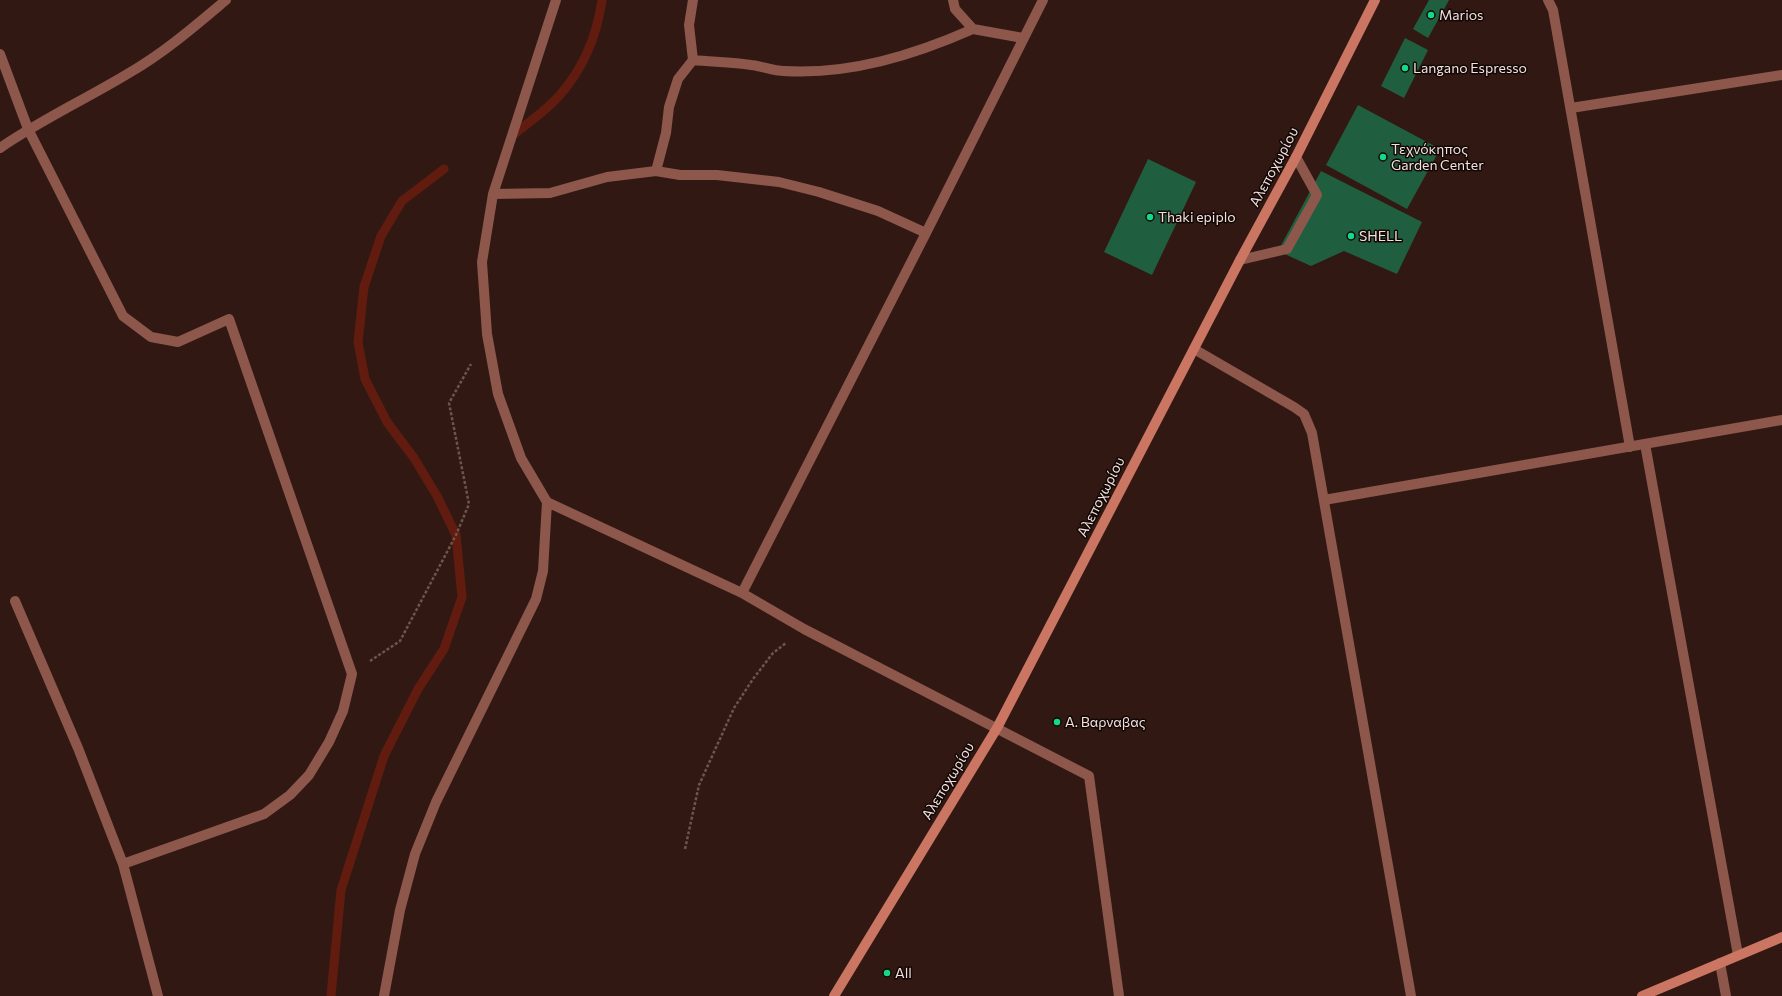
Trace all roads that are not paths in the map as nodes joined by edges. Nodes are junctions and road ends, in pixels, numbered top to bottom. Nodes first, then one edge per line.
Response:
1 (226, 0) edge
2 (556, 0) edge
3 (693, 0) edge
4 (953, 0) edge
5 (1042, 0) edge
6 (1375, 0) edge
7 (1548, 0) edge
8 (972, 28) junction
9 (1023, 38) junction
10 (0, 54) edge
11 (693, 60) junction
12 (1782, 75) edge
13 (1571, 108) junction
14 (28, 129) junction
15 (0, 148) edge
16 (1296, 157) junction
17 (656, 171) junction
18 (493, 194) junction
19 (926, 233) junction
20 (1240, 260) junction
21 (1194, 349) junction
22 (1782, 420) edge
23 (1645, 444) junction
24 (1630, 447) junction
25 (1324, 500) junction
26 (547, 502) junction
27 (742, 593) junction
28 (16, 601) dead end
29 (997, 728) junction
30 (123, 864) junction
31 (1782, 937) edge
32 (1738, 955) junction
33 (1720, 963) junction
34 (158, 996) edge
35 (384, 996) edge
36 (834, 996) edge
37 (1119, 996) edge
38 (1411, 996) edge
39 (1642, 996) edge
40 (1726, 996) edge

1 - 14 street
2 - 18 street
3 - 11 street
4 - 8 street
5 - 9 street
6 - 16 main road, Αλεποχωρίου
7 - 13 street
8 - 9 street
8 - 11 street
9 - 19 street
10 - 14 street
11 - 17 street
12 - 13 street
13 - 24 street
14 - 15 street
14 - 30 street
16 - 20 main road, Αλεποχωρίου
16 - 20 street
17 - 18 street
17 - 19 street
18 - 26 street
19 - 27 street
20 - 21 main road, Αλεποχωρίου
21 - 25 street
21 - 29 main road, Αλεποχωρίου
22 - 23 street
23 - 24 street
23 - 32 street
24 - 25 street
25 - 38 street
26 - 27 street
26 - 35 street
27 - 29 street
28 - 30 street
29 - 36 main road, Αλεποχωρίου
29 - 37 street
30 - 34 street
31 - 32 main road
32 - 33 main road
33 - 39 main road
33 - 40 street

